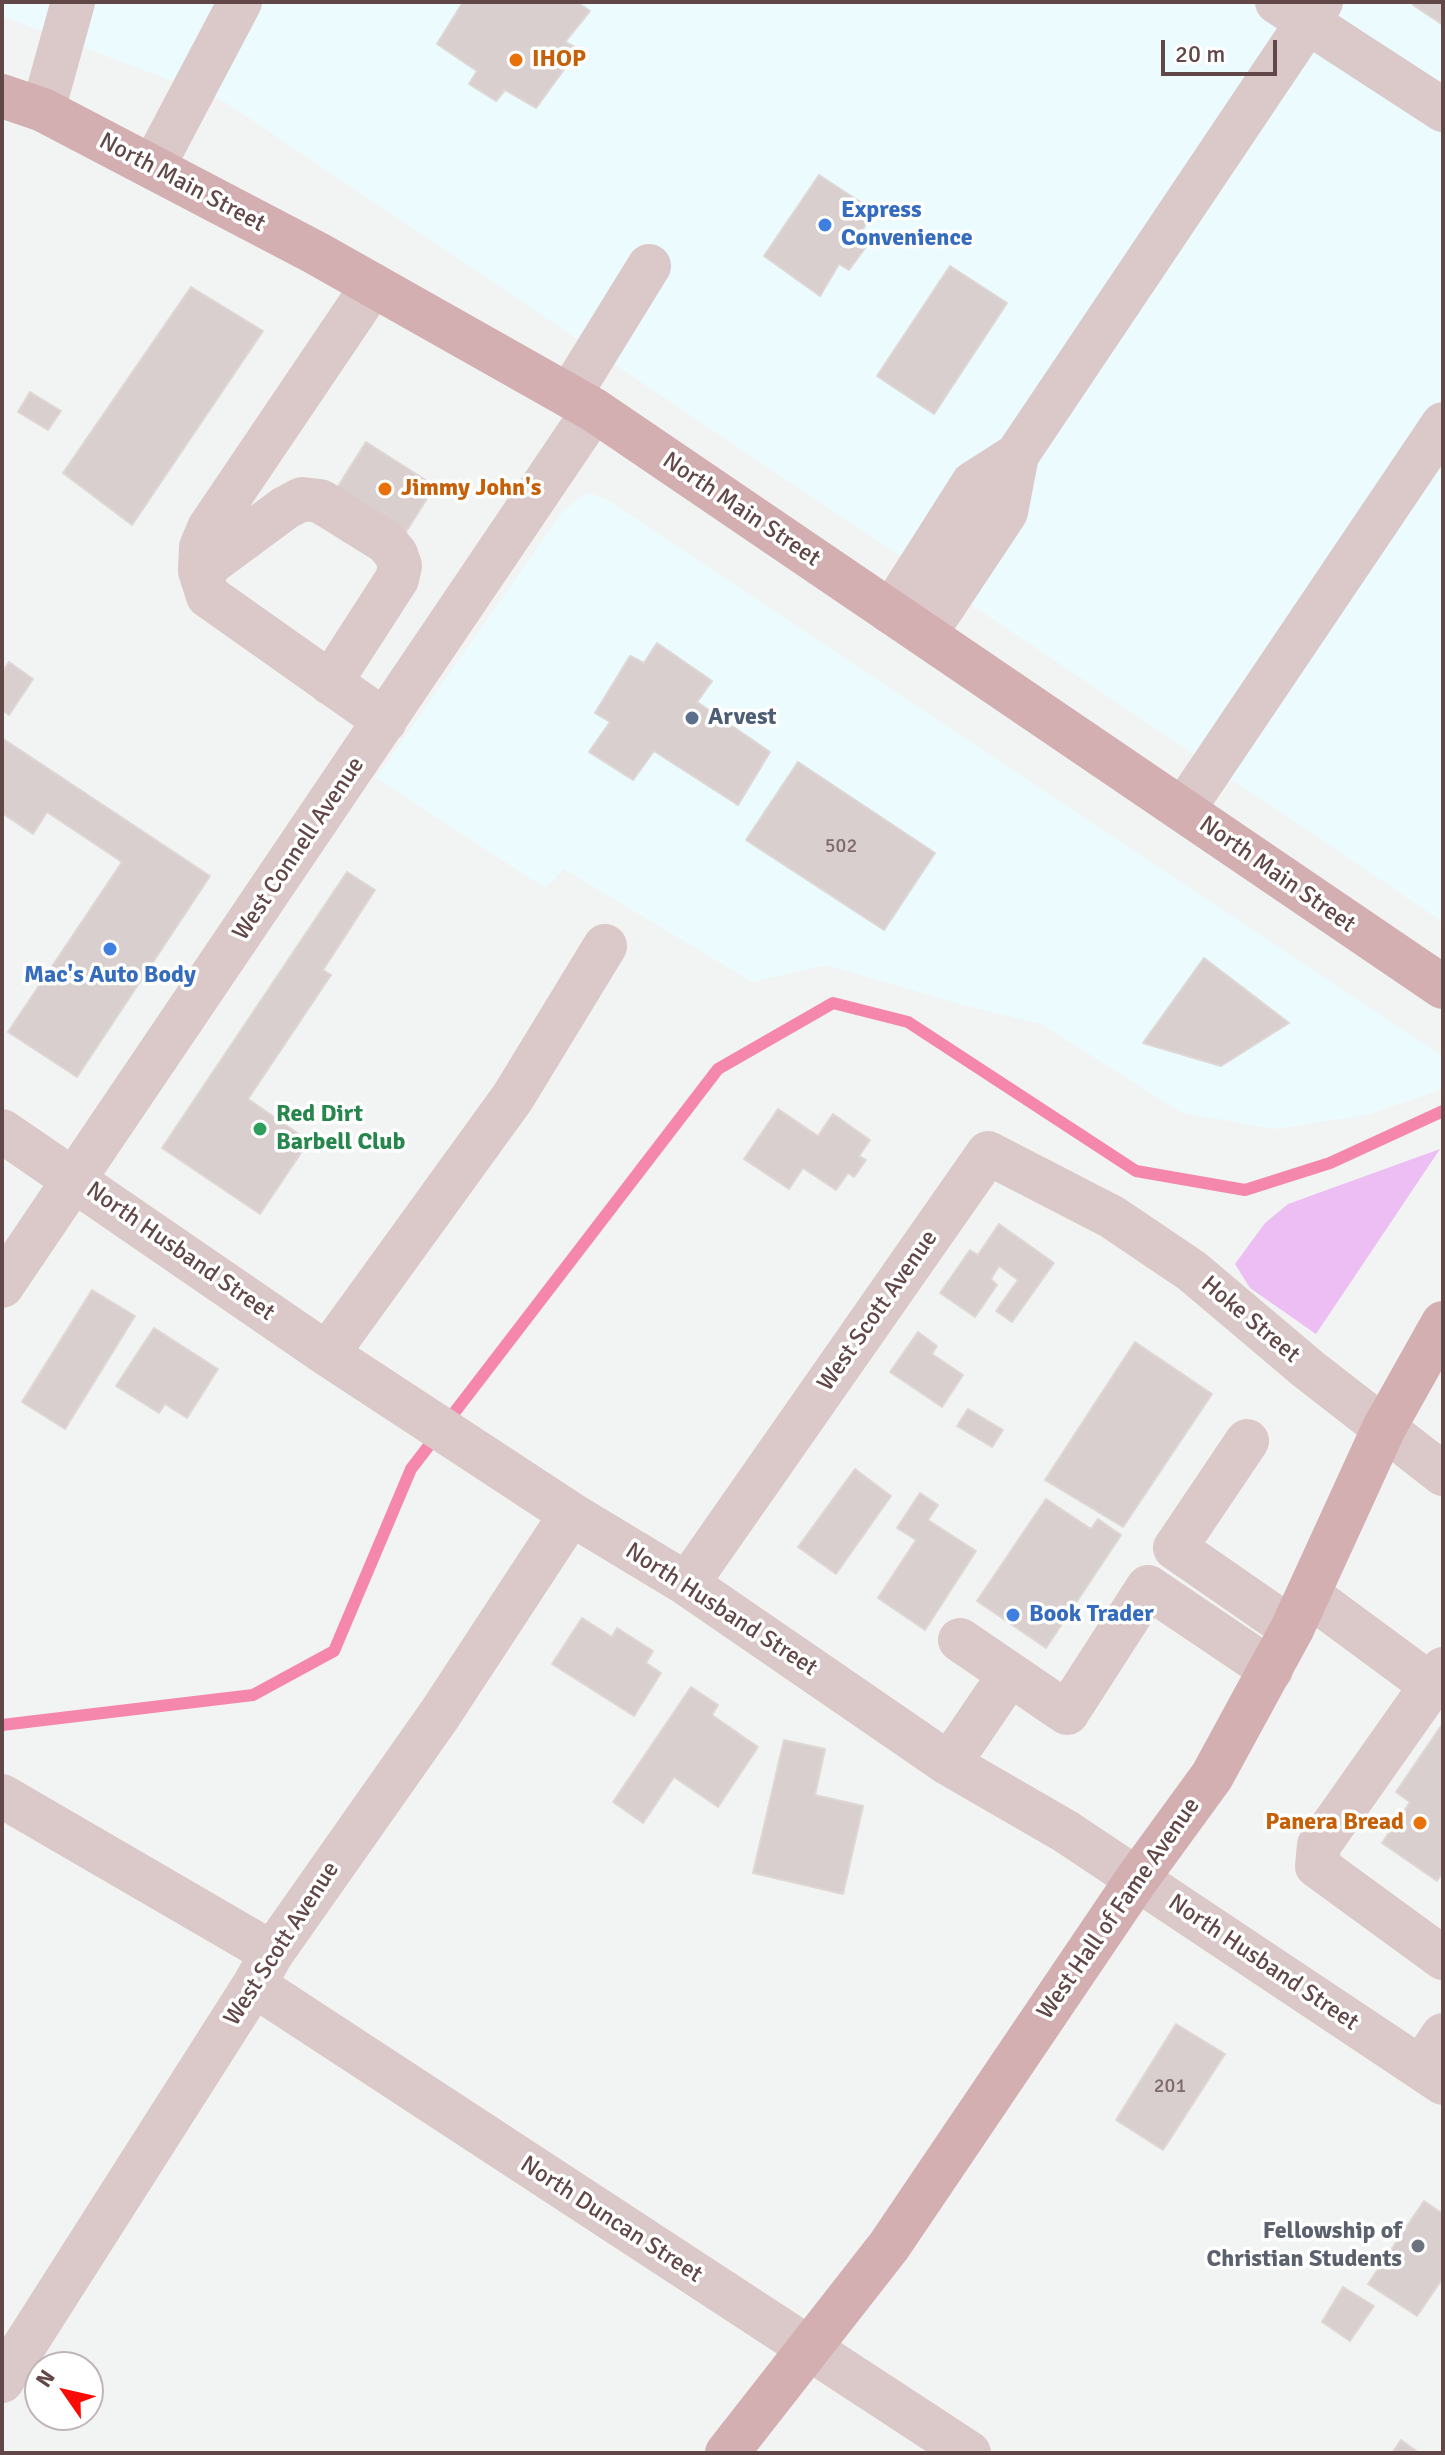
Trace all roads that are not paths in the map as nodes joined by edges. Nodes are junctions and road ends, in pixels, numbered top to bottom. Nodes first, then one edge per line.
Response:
1 (73, 2) edge
2 (240, 2) edge
3 (1302, 9) edge
4 (2, 96) edge
5 (43, 110) junction
6 (1443, 110) edge
7 (153, 167) junction
8 (649, 266) dead end
9 (373, 285) junction
10 (581, 403) junction
11 (1443, 424) edge
12 (200, 571) junction
13 (908, 623) junction
14 (330, 683) junction
15 (385, 721) junction
16 (1183, 810) junction
17 (605, 946) dead end
18 (1443, 987) edge
19 (2, 1131) edge
20 (76, 1180) junction
21 (1112, 1217) joint
22 (2, 1286) edge
23 (1443, 1323) edge
24 (327, 1354) junction
25 (1384, 1428) junction
26 (1247, 1441) dead end
27 (1443, 1474) edge
28 (571, 1514) junction
29 (687, 1584) junction
30 (1301, 1612) junction
31 (960, 1640) dead end
32 (1271, 1670) junction
33 (1010, 1674) junction
34 (1437, 1677) edge
35 (949, 1764) junction
36 (2, 1796) edge
37 (1137, 1879) junction
38 (1443, 1958) edge
39 (263, 1969) junction
40 (1436, 2062) edge
41 (809, 2349) junction
42 (2, 2381) edge
43 (727, 2453) edge
44 (969, 2453) edge

1 - 5 street
2 - 7 street
3 - 6 street
3 - 13 street
4 - 5 main road, North Main Street
5 - 7 main road, North Main Street
7 - 9 main road, North Main Street
8 - 10 street, West Connell Avenue
9 - 10 main road, North Main Street
9 - 12 street
10 - 13 main road, North Main Street
10 - 15 street, West Connell Avenue
11 - 16 street
12 - 14 street
12 - 14 street
13 - 16 main road, North Main Street
14 - 15 street
15 - 20 street, West Connell Avenue
16 - 18 main road, North Main Street
17 - 24 street
19 - 20 street, North Husband Street
20 - 22 street, West Connell Avenue
20 - 24 street, North Husband Street
21 - 25 street, Hoke Street
21 - 29 street, West Scott Avenue
23 - 25 main road, West Hall of Fame Avenue
24 - 28 street, North Husband Street
25 - 27 street, Hoke Street
25 - 30 main road, West Hall of Fame Avenue
26 - 30 street
28 - 29 street, North Husband Street
28 - 39 street, West Scott Avenue
29 - 35 street, North Husband Street
30 - 32 main road, West Hall of Fame Avenue
30 - 34 street
31 - 33 street
32 - 33 street
32 - 37 main road, West Hall of Fame Avenue
33 - 35 street
34 - 38 street
35 - 37 street, North Husband Street
36 - 39 street, North Duncan Street
37 - 40 street, North Husband Street
37 - 41 main road, West Hall of Fame Avenue
39 - 41 street, North Duncan Street
39 - 42 street, West Scott Avenue
41 - 43 main road, West Hall of Fame Avenue
41 - 44 street, North Duncan Street

